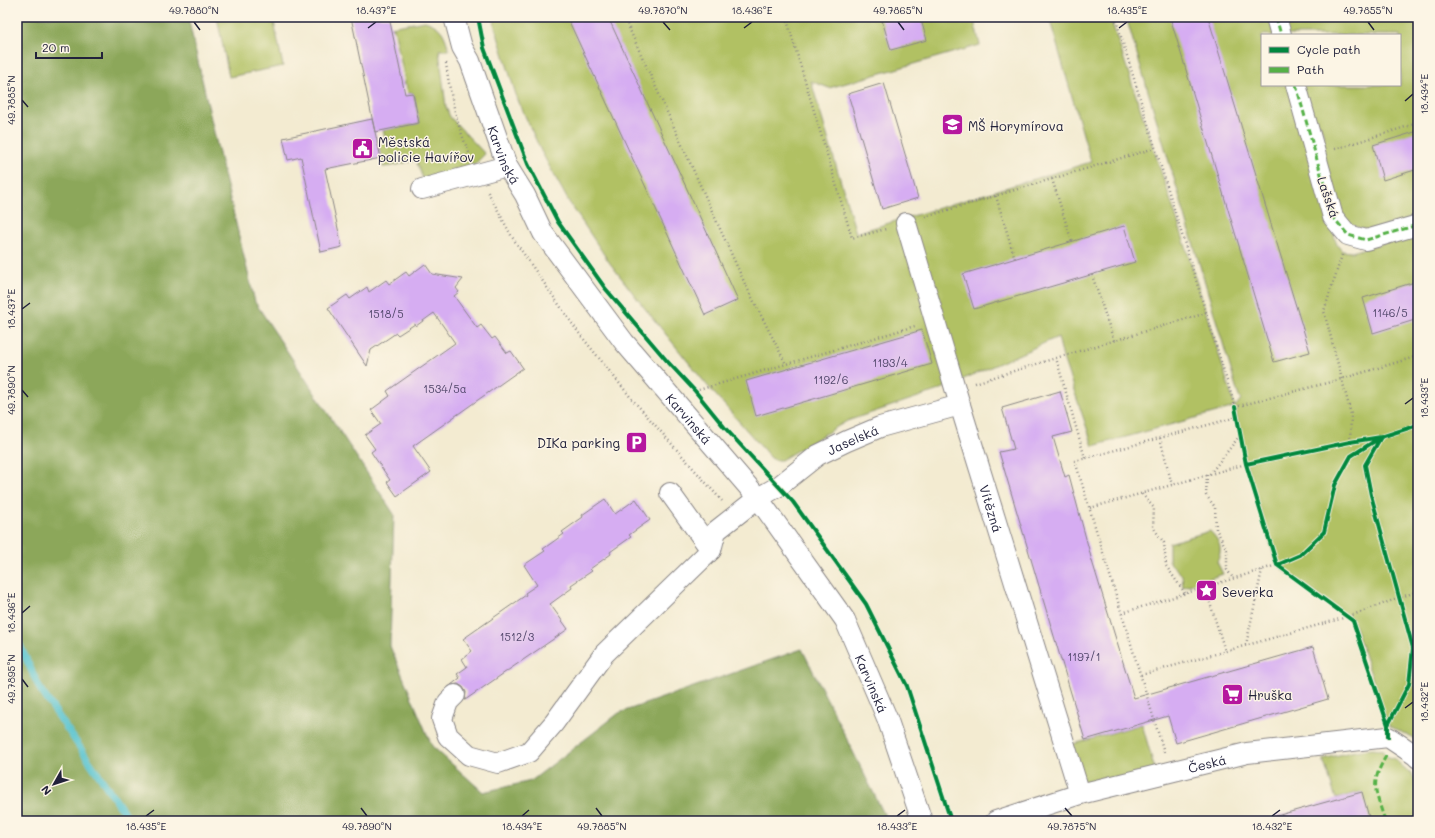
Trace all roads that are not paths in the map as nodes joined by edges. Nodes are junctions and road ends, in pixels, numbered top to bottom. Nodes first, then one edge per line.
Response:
1 (454, 17) edge
2 (1276, 17) edge
3 (1281, 34) edge
4 (1296, 86) edge
5 (507, 166) junction
6 (422, 189) dead end
7 (906, 223) road end
8 (1418, 224) edge
9 (957, 397) junction
10 (670, 493) dead end
11 (758, 498) junction
12 (711, 550) junction
13 (455, 695) dead end
14 (1418, 758) edge
15 (1080, 794) junction
16 (922, 821) edge
17 (996, 821) edge

1 - 5 street, Karvinská
2 - 3 street
4 - 8 street, Lašská
5 - 6 street
5 - 11 street, Karvinská
7 - 9 street, Vítězná
9 - 11 street, Jaselská
9 - 15 street, Vítězná
10 - 12 street
11 - 12 street, Jaselská
11 - 16 street, Karvinská
12 - 13 street
14 - 15 street, Česká
15 - 17 street, Česká

